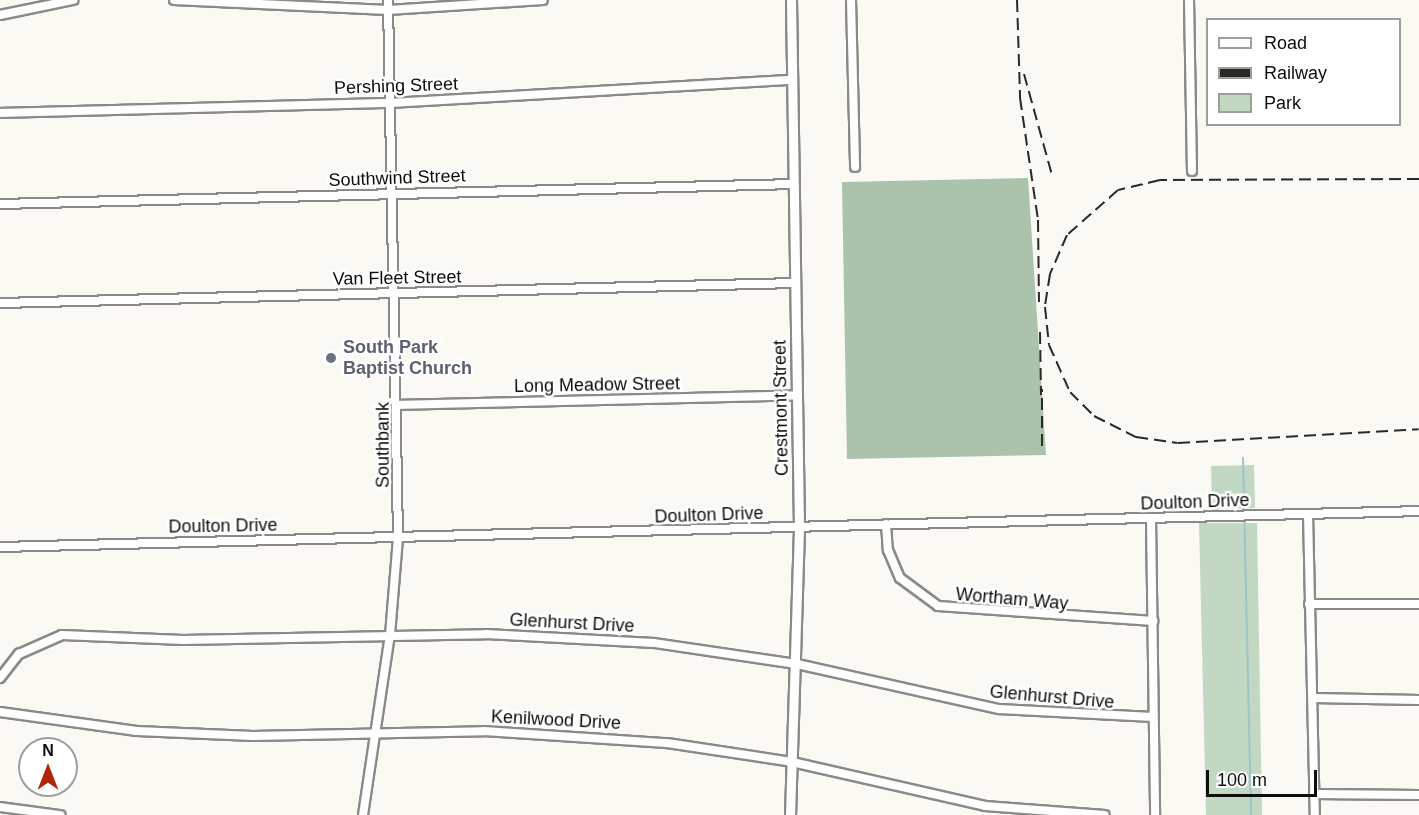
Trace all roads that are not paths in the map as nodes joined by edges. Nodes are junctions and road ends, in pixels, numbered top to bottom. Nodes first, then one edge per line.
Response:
1 (73, 0) edge
2 (174, 0) edge
3 (388, 0) edge
4 (543, 0) edge
5 (791, 0) edge
6 (851, 0) edge
7 (1189, 0) edge
8 (388, 10) junction
9 (0, 15) edge
10 (792, 80) junction
11 (390, 103) junction
12 (0, 113) edge
13 (855, 167) dead end
14 (1191, 171) dead end
15 (794, 184) junction
16 (392, 193) junction
17 (0, 204) edge
18 (795, 283) junction
19 (394, 294) junction
20 (0, 303) edge
21 (798, 395) junction
22 (398, 405) junction
23 (1419, 511) edge
24 (1308, 514) junction
25 (1151, 518) junction
26 (886, 525) junction
27 (799, 527) junction
28 (398, 537) junction
29 (0, 547) edge
30 (1310, 604) junction
31 (1419, 604) edge
32 (1153, 621) junction
33 (390, 635) junction
34 (797, 664) junction
35 (0, 678) edge
36 (1312, 698) junction
37 (1419, 700) edge
38 (0, 712) edge
39 (1153, 717) junction
40 (375, 734) junction
41 (792, 762) junction
42 (1314, 794) junction
43 (1419, 795) edge
44 (0, 807) edge
45 (60, 815) edge
46 (363, 815) edge
47 (790, 815) edge
48 (1105, 815) edge
49 (1155, 815) edge
50 (1315, 815) edge

1 - 9 street
2 - 8 street
3 - 8 street, Southbank
4 - 8 street
5 - 10 street, Crestmont Street
6 - 13 street
7 - 14 street
8 - 11 street, Southbank
10 - 11 street, Pershing Street
10 - 15 street, Crestmont Street
11 - 12 street, Pershing Street
11 - 16 street, Southbank
15 - 16 street, Southwind Street
15 - 18 street, Crestmont Street
16 - 17 street, Southwind Street
16 - 19 street, Southbank
18 - 19 street, Van Fleet Street
18 - 21 street, Crestmont Street
19 - 20 street, Van Fleet Street
19 - 22 street, Southbank
21 - 22 street, Long Meadow Street
21 - 27 street, Crestmont Street
22 - 28 street, Southbank
23 - 24 street, Doulton Drive
24 - 25 street, Doulton Drive
24 - 30 street
25 - 26 street, Doulton Drive
25 - 32 street
26 - 27 street, Doulton Drive
26 - 32 street, Wortham Way
27 - 28 street, Doulton Drive
27 - 34 street, Crestmont Street
28 - 29 street, Doulton Drive
28 - 33 street, Southbank
30 - 31 street
30 - 36 street
32 - 39 street
33 - 34 street, Glenhurst Drive
33 - 35 street, Glenhurst Drive
33 - 40 street, Southbank
34 - 39 street, Glenhurst Drive
34 - 41 street, Crestmont Street
36 - 37 street
36 - 42 street
38 - 40 street, Kenilwood Drive
39 - 49 street
40 - 41 street, Kenilwood Drive
40 - 46 street, Southbank
41 - 47 street, Crestmont Street
41 - 48 street, Kenilwood Drive
42 - 43 street
42 - 50 street
44 - 45 street

